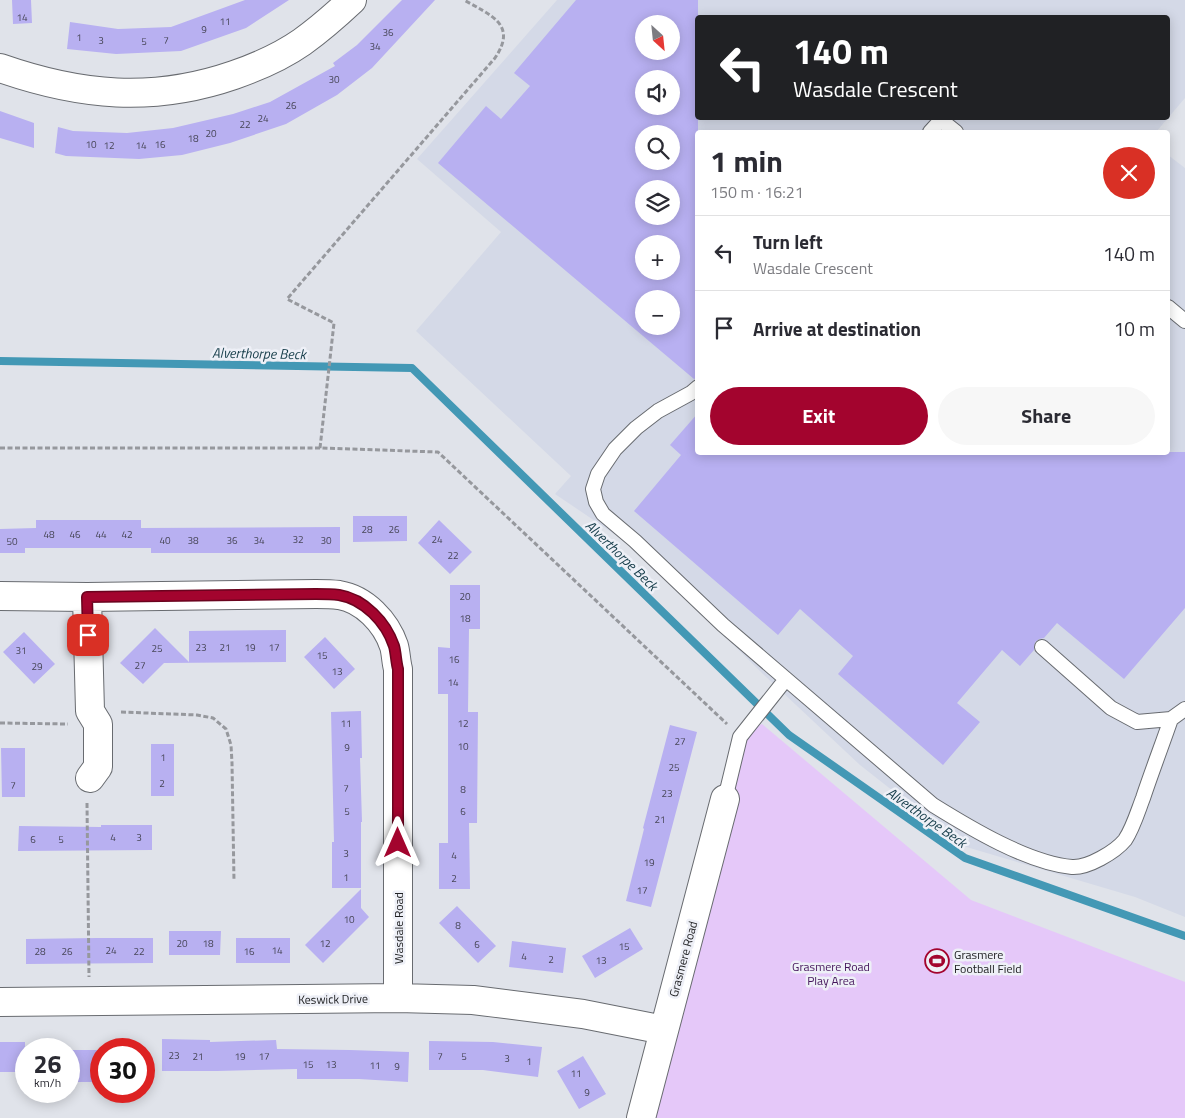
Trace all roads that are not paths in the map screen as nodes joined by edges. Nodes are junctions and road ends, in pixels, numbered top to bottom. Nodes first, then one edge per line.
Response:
1 (352, 0) edge
2 (0, 68) edge
3 (941, 120) edge
4 (941, 120) edge
5 (932, 130) edge
6 (954, 130) edge
7 (1170, 309) edge
8 (1185, 321) edge
9 (695, 389) edge
10 (0, 596) edge
11 (87, 597) junction
12 (1042, 647) dead end
13 (786, 679) junction
14 (1185, 709) edge
15 (1171, 718) junction
16 (90, 778) road end
17 (725, 799) joint
18 (398, 998) junction
19 (0, 1002) edge
20 (664, 1030) junction
21 (641, 1118) edge

1 - 2 street
3 - 5 lane
4 - 6 lane
7 - 8 lane
9 - 13 lane
10 - 11 street, Wasdale Road
11 - 16 street
11 - 18 street, Wasdale Road
12 - 15 lane
13 - 15 lane
13 - 17 lane
14 - 15 lane
17 - 20 street, Grasmere Road
18 - 19 street, Keswick Drive
18 - 20 street, Keswick Drive
20 - 21 street, Grasmere Road

